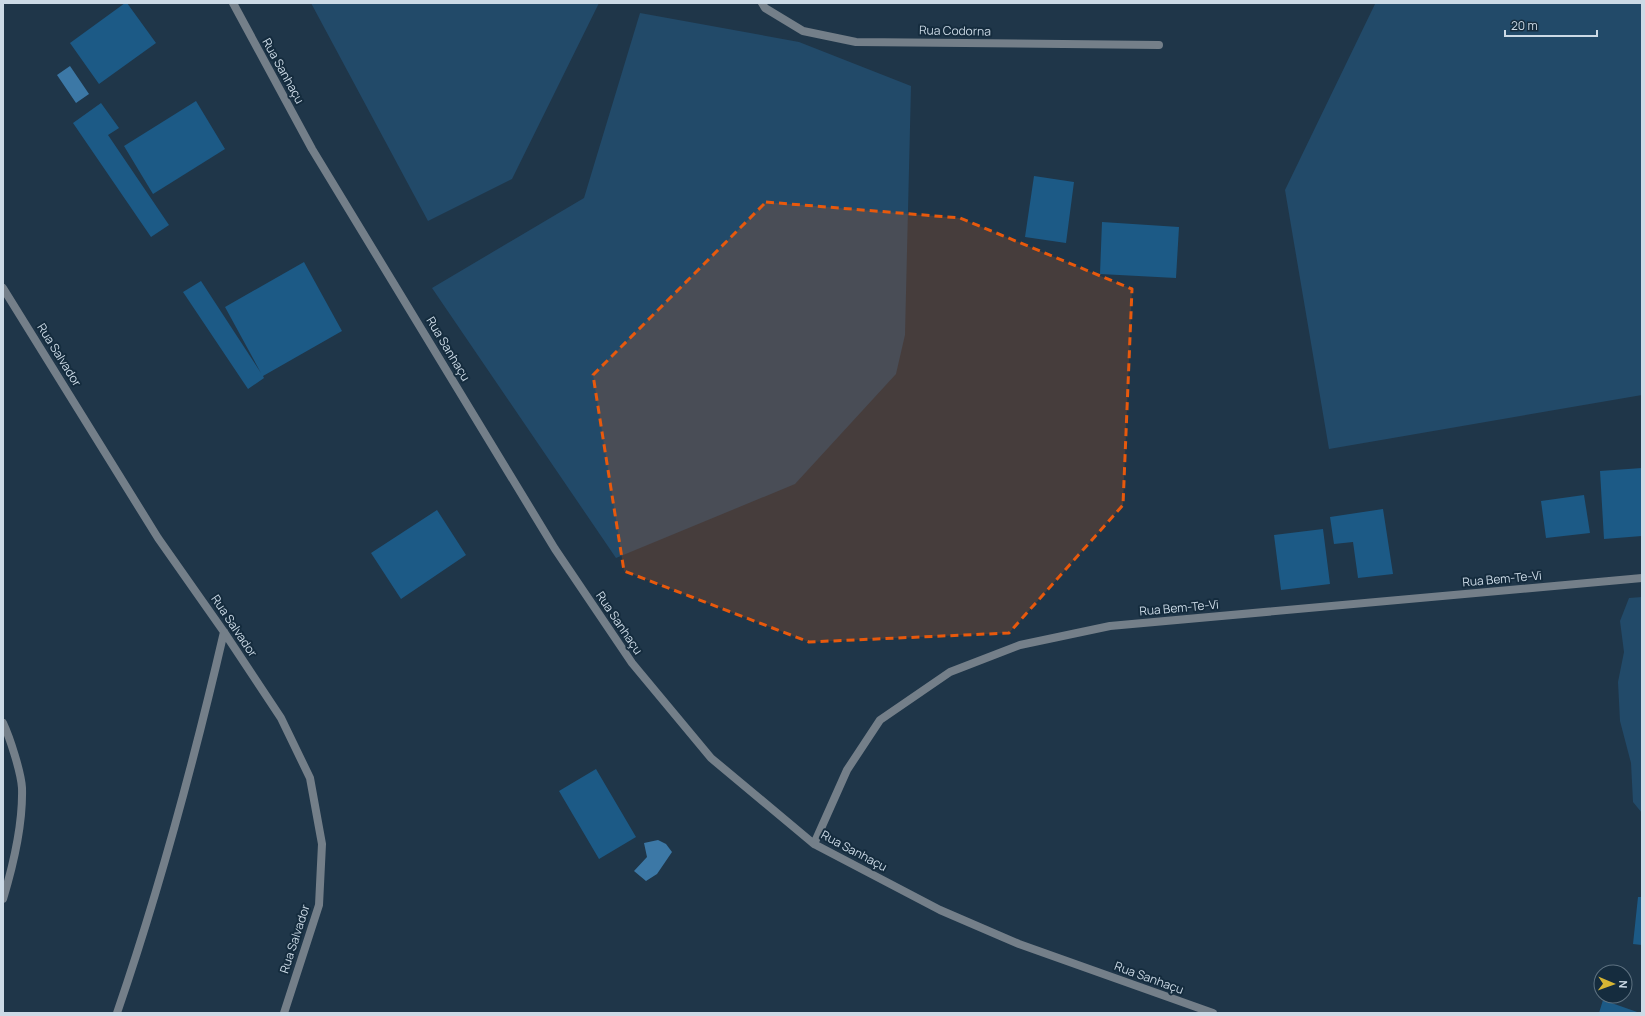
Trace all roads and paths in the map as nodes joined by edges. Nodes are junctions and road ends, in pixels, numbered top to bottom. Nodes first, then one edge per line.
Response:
1 (233, 3) edge
2 (762, 3) edge
3 (1159, 45) dead end
4 (3, 288) edge
5 (1642, 578) edge
6 (224, 632) junction
7 (3, 723) edge
8 (814, 844) junction
9 (3, 899) edge
10 (117, 1013) edge
11 (284, 1013) edge
12 (1212, 1013) edge

1 - 8 street, Rua Sanhaçu
2 - 3 street, Rua Codorna
4 - 6 street, Rua Salvador
5 - 8 street, Rua Bem-Te-Vi
6 - 10 street
6 - 11 street, Rua Salvador
7 - 9 street
8 - 12 street, Rua Sanhaçu

